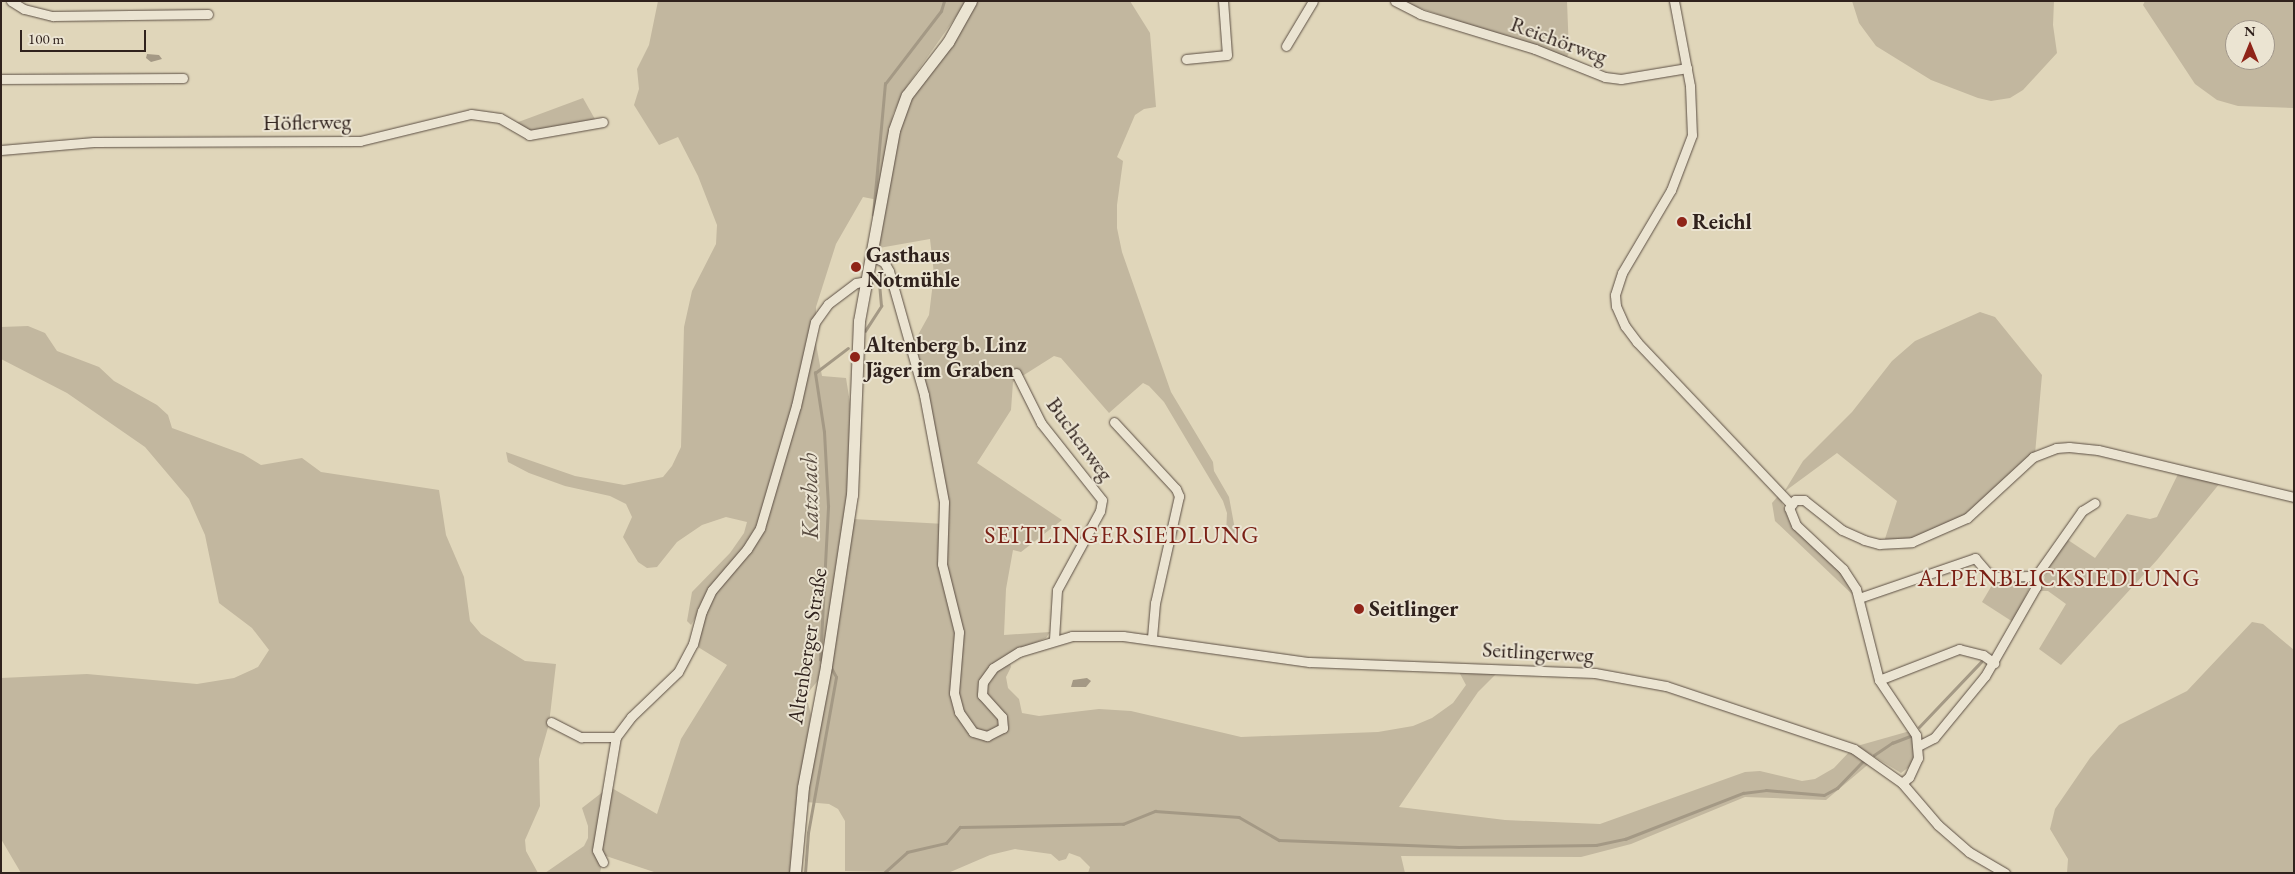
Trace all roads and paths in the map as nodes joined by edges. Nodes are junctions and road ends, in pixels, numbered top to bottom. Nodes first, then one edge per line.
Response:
1 (11, 1) edge
2 (971, 1) edge
3 (1223, 1) edge
4 (1313, 1) edge
5 (1395, 1) edge
6 (1674, 1) edge
7 (208, 14) dead end
8 (1286, 46) dead end
9 (1186, 58) dead end
10 (1687, 68) junction
11 (183, 78) dead end
12 (1, 79) edge
13 (603, 122) dead end
14 (1, 150) edge
15 (872, 256) junction
16 (866, 281) junction
17 (1016, 373) dead end
18 (1114, 422) dead end
19 (2294, 497) edge
20 (2095, 503) dead end
21 (1791, 504) junction
22 (2036, 576) junction
23 (1859, 598) junction
24 (1054, 639) junction
25 (1152, 640) junction
26 (1994, 663) junction
27 (1878, 680) junction
28 (551, 722) dead end
29 (616, 738) junction
30 (1918, 746) junction
31 (1902, 783) junction
32 (603, 862) dead end
33 (795, 873) edge
34 (2005, 873) edge

1 - 7 street
2 - 15 street, Altenberger Straße
3 - 9 street
4 - 8 street
5 - 10 street, Reichörweg
6 - 10 street
10 - 21 street
11 - 12 street
13 - 14 street, Höflerweg
15 - 16 street, Altenberger Straße
15 - 24 street, Seitlingerweg
16 - 29 street
16 - 33 street, Altenberger Straße
17 - 24 street, Buchenweg
18 - 25 street
19 - 21 street
20 - 22 street
21 - 23 street
22 - 23 street
22 - 26 street
23 - 27 street
24 - 25 street, Seitlingerweg
25 - 31 street, Seitlingerweg
26 - 27 street
26 - 30 street
27 - 30 street
28 - 29 street
29 - 32 street
30 - 31 street
31 - 34 street, Seitlingerweg

